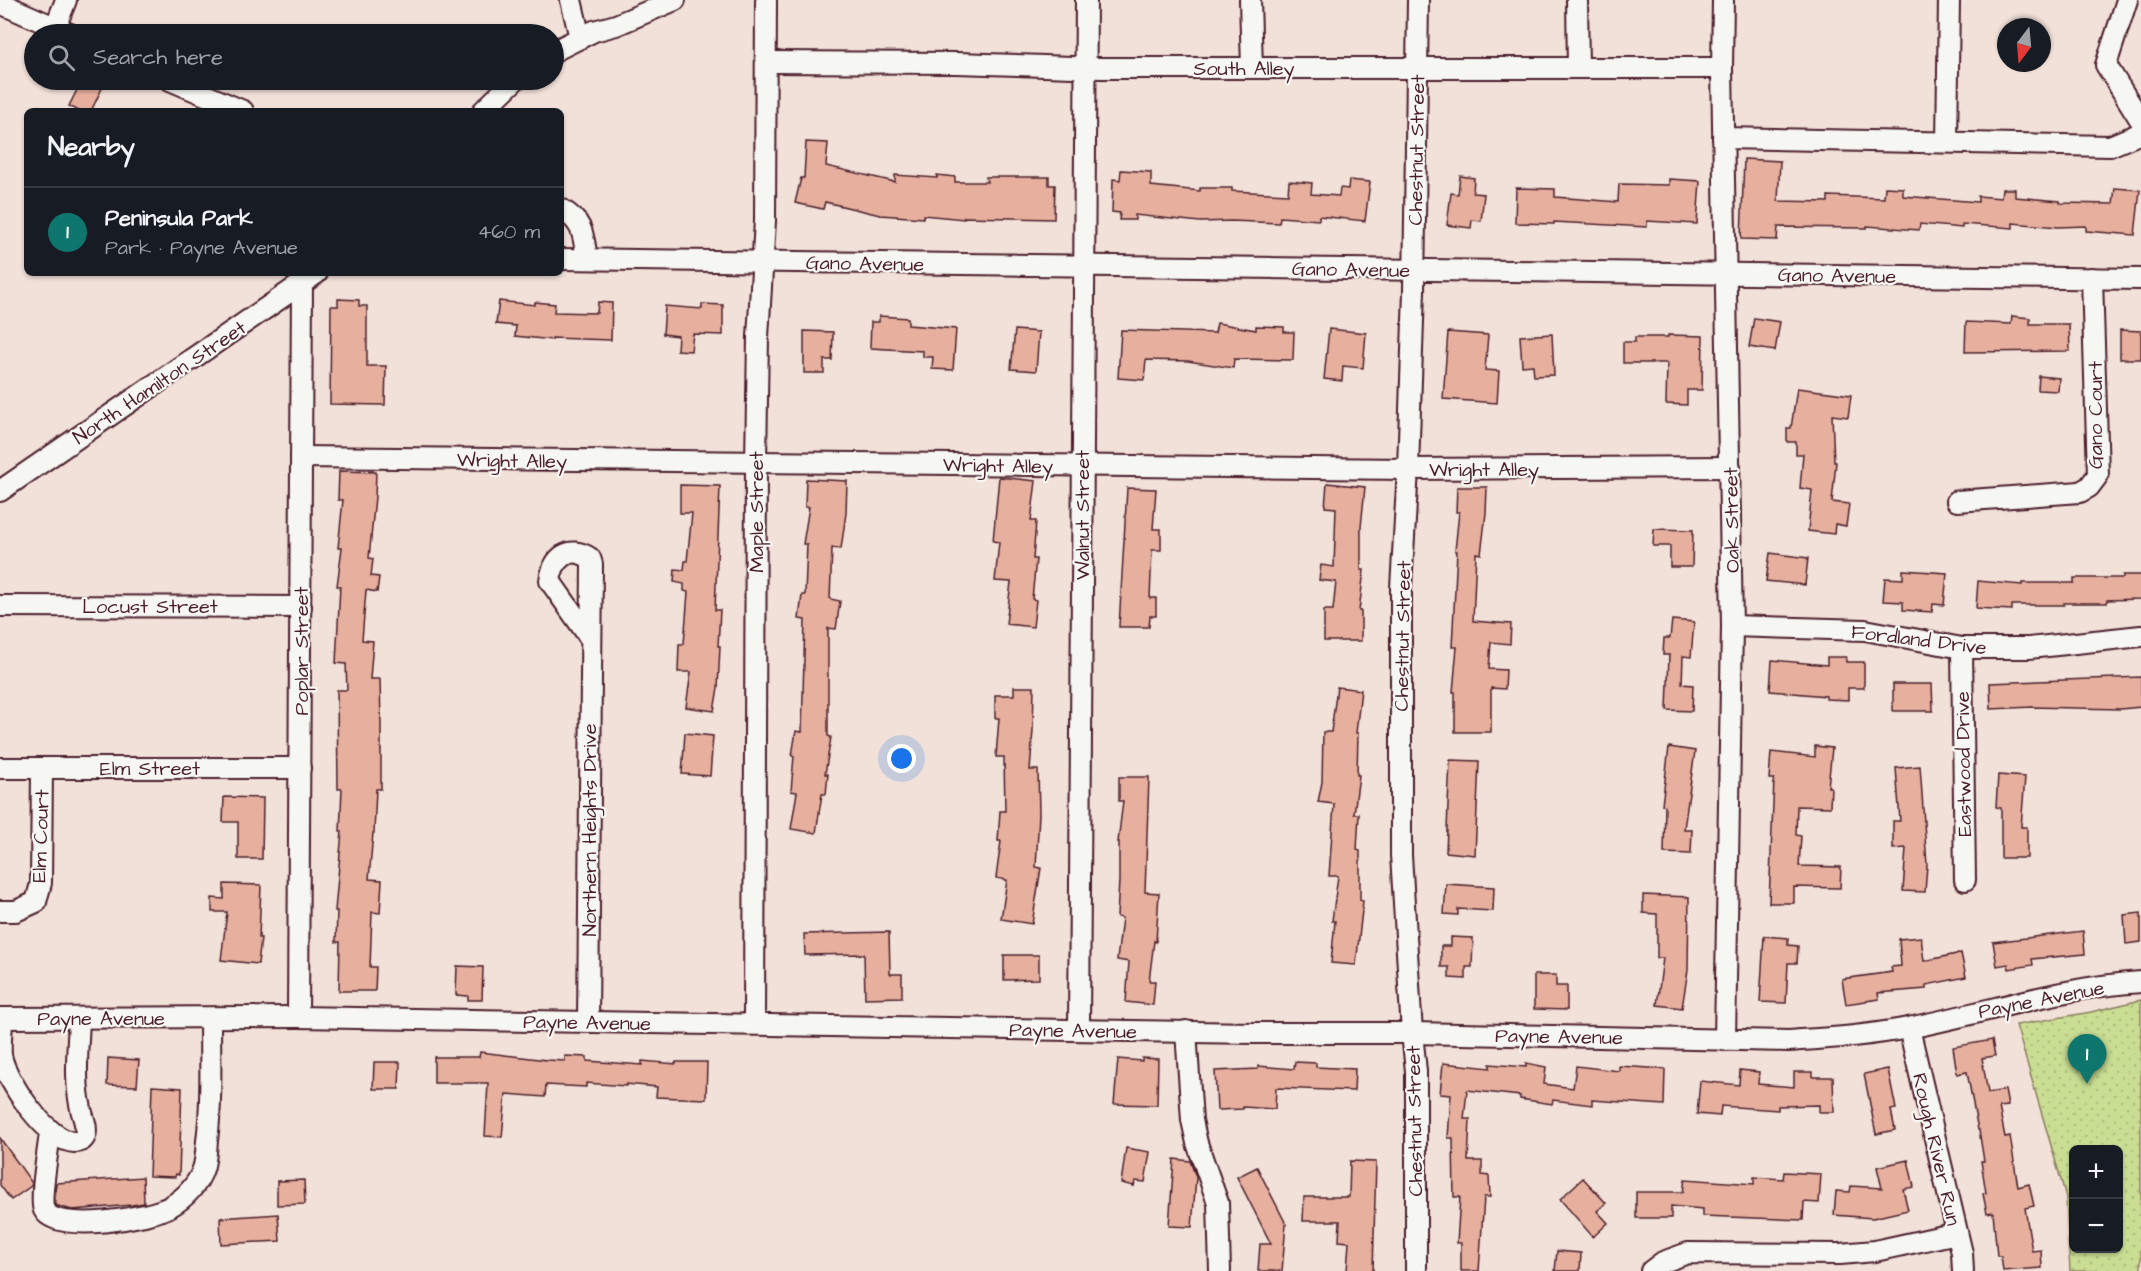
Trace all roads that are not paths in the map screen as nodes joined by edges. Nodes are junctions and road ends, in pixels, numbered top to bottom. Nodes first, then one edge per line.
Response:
1 (66, 0) edge
2 (570, 0) edge
3 (675, 0) edge
4 (766, 0) edge
5 (1086, 0) edge
6 (1250, 0) edge
7 (1418, 0) edge
8 (1577, 0) edge
9 (1723, 0) edge
10 (1950, 0) edge
11 (2127, 0) edge
12 (0, 3) edge
13 (47, 24) edge
14 (64, 24) edge
15 (580, 38) junction
16 (564, 46) edge
17 (766, 62) junction
18 (1085, 67) junction
19 (1252, 68) junction
20 (1417, 68) junction
21 (1578, 68) junction
22 (1722, 68) junction
23 (194, 90) edge
24 (504, 90) edge
25 (236, 108) edge
26 (486, 108) edge
27 (2141, 121) edge
28 (2141, 133) edge
29 (1723, 138) junction
30 (1947, 142) junction
31 (564, 211) edge
32 (564, 259) edge
33 (587, 259) junction
34 (761, 262) junction
35 (1084, 266) junction
36 (1414, 270) junction
37 (1726, 274) junction
38 (310, 278) edge
39 (2092, 278) junction
40 (2141, 279) edge
41 (301, 458) junction
42 (756, 462) junction
43 (1082, 466) junction
44 (1730, 467) junction
45 (1408, 469) junction
46 (4, 483) edge
47 (1957, 501) dead end
48 (0, 606) edge
49 (301, 607) junction
50 (1732, 626) junction
51 (2141, 636) edge
52 (590, 639) dead end
53 (1962, 648) junction
54 (0, 768) edge
55 (42, 768) junction
56 (300, 768) junction
57 (1965, 880) dead end
58 (0, 911) edge
59 (2141, 982) edge
60 (298, 1017) junction
61 (1, 1018) edge
62 (79, 1018) junction
63 (210, 1018) junction
64 (588, 1022) junction
65 (754, 1024) junction
66 (1908, 1028) junction
67 (1079, 1030) junction
68 (1186, 1031) junction
69 (1412, 1033) junction
70 (1725, 1040) junction
71 (50, 1132) junction
72 (1957, 1233) junction
73 (1770, 1262) edge
74 (1220, 1271) edge
75 (1416, 1271) edge
76 (1652, 1271) edge
77 (1963, 1271) edge

1 - 14 street
2 - 15 street
3 - 15 street
4 - 17 street, Maple Street
5 - 18 street, Walnut Street
6 - 19 street
7 - 20 street, Chestnut Street
8 - 21 street
9 - 22 street, Oak Street
10 - 30 street
11 - 27 street
12 - 13 street
15 - 16 street
17 - 18 street, South Alley
17 - 34 street, Maple Street
18 - 19 street, South Alley
18 - 35 street, Walnut Street
19 - 20 street, South Alley
20 - 21 street, South Alley
20 - 36 street, Chestnut Street
21 - 22 street, South Alley
22 - 29 street, Oak Street
23 - 25 street
24 - 26 street
28 - 30 street
29 - 30 street
29 - 37 street, Oak Street
31 - 33 street
32 - 33 street, Gano Avenue
33 - 34 street, Gano Avenue
34 - 35 street, Gano Avenue
34 - 42 street, Maple Street
35 - 36 street, Gano Avenue
35 - 43 street, Walnut Street
36 - 37 street, Gano Avenue
36 - 45 street, Chestnut Street
37 - 39 street, Gano Avenue
37 - 44 street, Oak Street
38 - 41 street, Poplar Street
38 - 46 street, North Hamilton Street
39 - 40 street, Gano Avenue
39 - 47 street, Gano Court
41 - 42 street, Wright Alley
41 - 49 street, Poplar Street
42 - 43 street, Wright Alley
42 - 65 street, Maple Street
43 - 45 street, Wright Alley
43 - 67 street, Walnut Street
44 - 45 street, Wright Alley
44 - 50 street, Oak Street
45 - 69 street, Chestnut Street
48 - 49 street, Locust Street
49 - 56 street, Poplar Street
50 - 53 street, Fordland Drive
50 - 70 street, Oak Street
51 - 53 street, Fordland Drive
52 - 64 street, Northern Heights Drive
53 - 57 street, Eastwood Drive
54 - 55 street, Elm Street
55 - 56 street, Elm Street
55 - 58 street, Elm Court
56 - 60 street, Poplar Street
59 - 66 street, Payne Avenue
60 - 63 street, Payne Avenue
60 - 64 street, Payne Avenue
61 - 62 street, Payne Avenue
61 - 71 street
62 - 63 street, Payne Avenue
62 - 71 street
63 - 71 street
64 - 65 street, Payne Avenue
65 - 67 street, Payne Avenue
66 - 70 street, Payne Avenue
66 - 72 street, Rough River Run
67 - 68 street, Payne Avenue
68 - 69 street, Payne Avenue
68 - 74 street
69 - 70 street, Payne Avenue
69 - 75 street, Chestnut Street
72 - 73 street
72 - 77 street, Rough River Run
73 - 76 street

